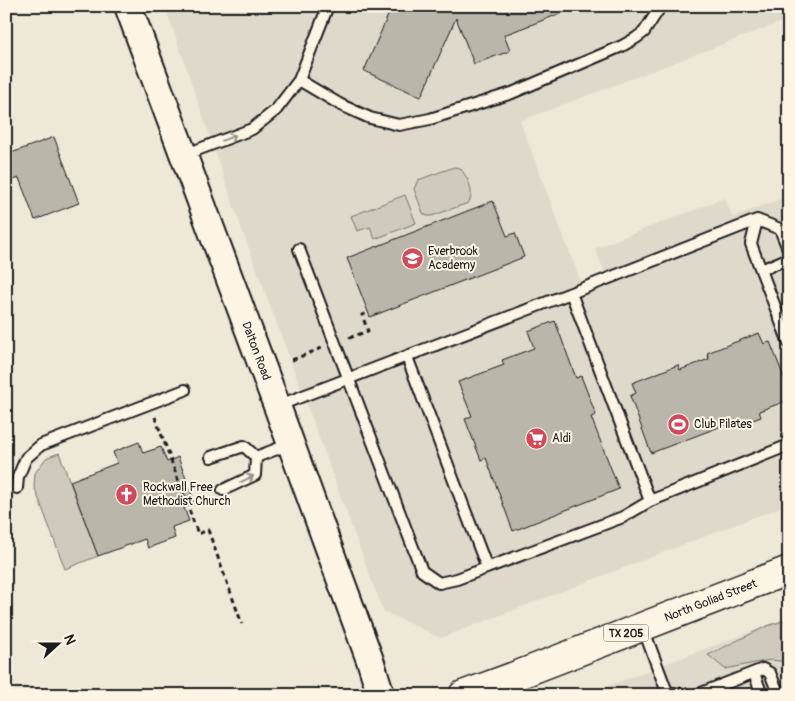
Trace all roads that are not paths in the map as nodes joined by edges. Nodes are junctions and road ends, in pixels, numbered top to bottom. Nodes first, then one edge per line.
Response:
1 (128, 6) edge
2 (328, 6) edge
3 (662, 6) edge
4 (298, 80) junction
5 (183, 156) junction
6 (757, 220) junction
7 (299, 249) dead end
8 (789, 251) edge
9 (789, 258) edge
10 (761, 270) junction
11 (571, 293) junction
12 (789, 343) edge
13 (407, 357) junction
14 (349, 379) junction
15 (185, 390) dead end
16 (277, 406) junction
17 (290, 444) junction
18 (789, 444) edge
19 (211, 457) dead end
20 (256, 457) junction
21 (17, 488) dead end
22 (224, 490) dead end
23 (650, 500) junction
24 (487, 568) junction
25 (789, 570) edge
26 (642, 627) junction
27 (754, 673) junction
28 (666, 694) edge
29 (381, 695) edge
30 (463, 695) edge
31 (686, 695) edge
32 (696, 695) edge
33 (762, 695) edge
34 (779, 695) edge

1 - 5 street, Dalton Road
2 - 4 lane
3 - 4 lane
5 -> 4 lane
5 - 16 street, Dalton Road
6 - 8 lane
6 - 10 lane
6 - 11 lane
7 - 14 lane
9 - 10 lane
10 - 12 lane
11 - 13 lane
11 - 23 lane
13 - 14 lane
13 - 24 lane
14 - 16 lane
14 - 24 lane
15 - 21 lane
16 - 17 street, Dalton Road
17 - 20 lane
17 - 29 street, Dalton Road
18 - 23 lane
19 - 20 lane
22 -> 20 lane
23 - 24 lane
25 - 26 main road, North Goliad Street / TX 205
26 - 28 lane
26 - 30 main road, North Goliad Street / TX 205
27 - 32 lane
27 - 33 lane
27 - 34 lane
28 - 31 lane

